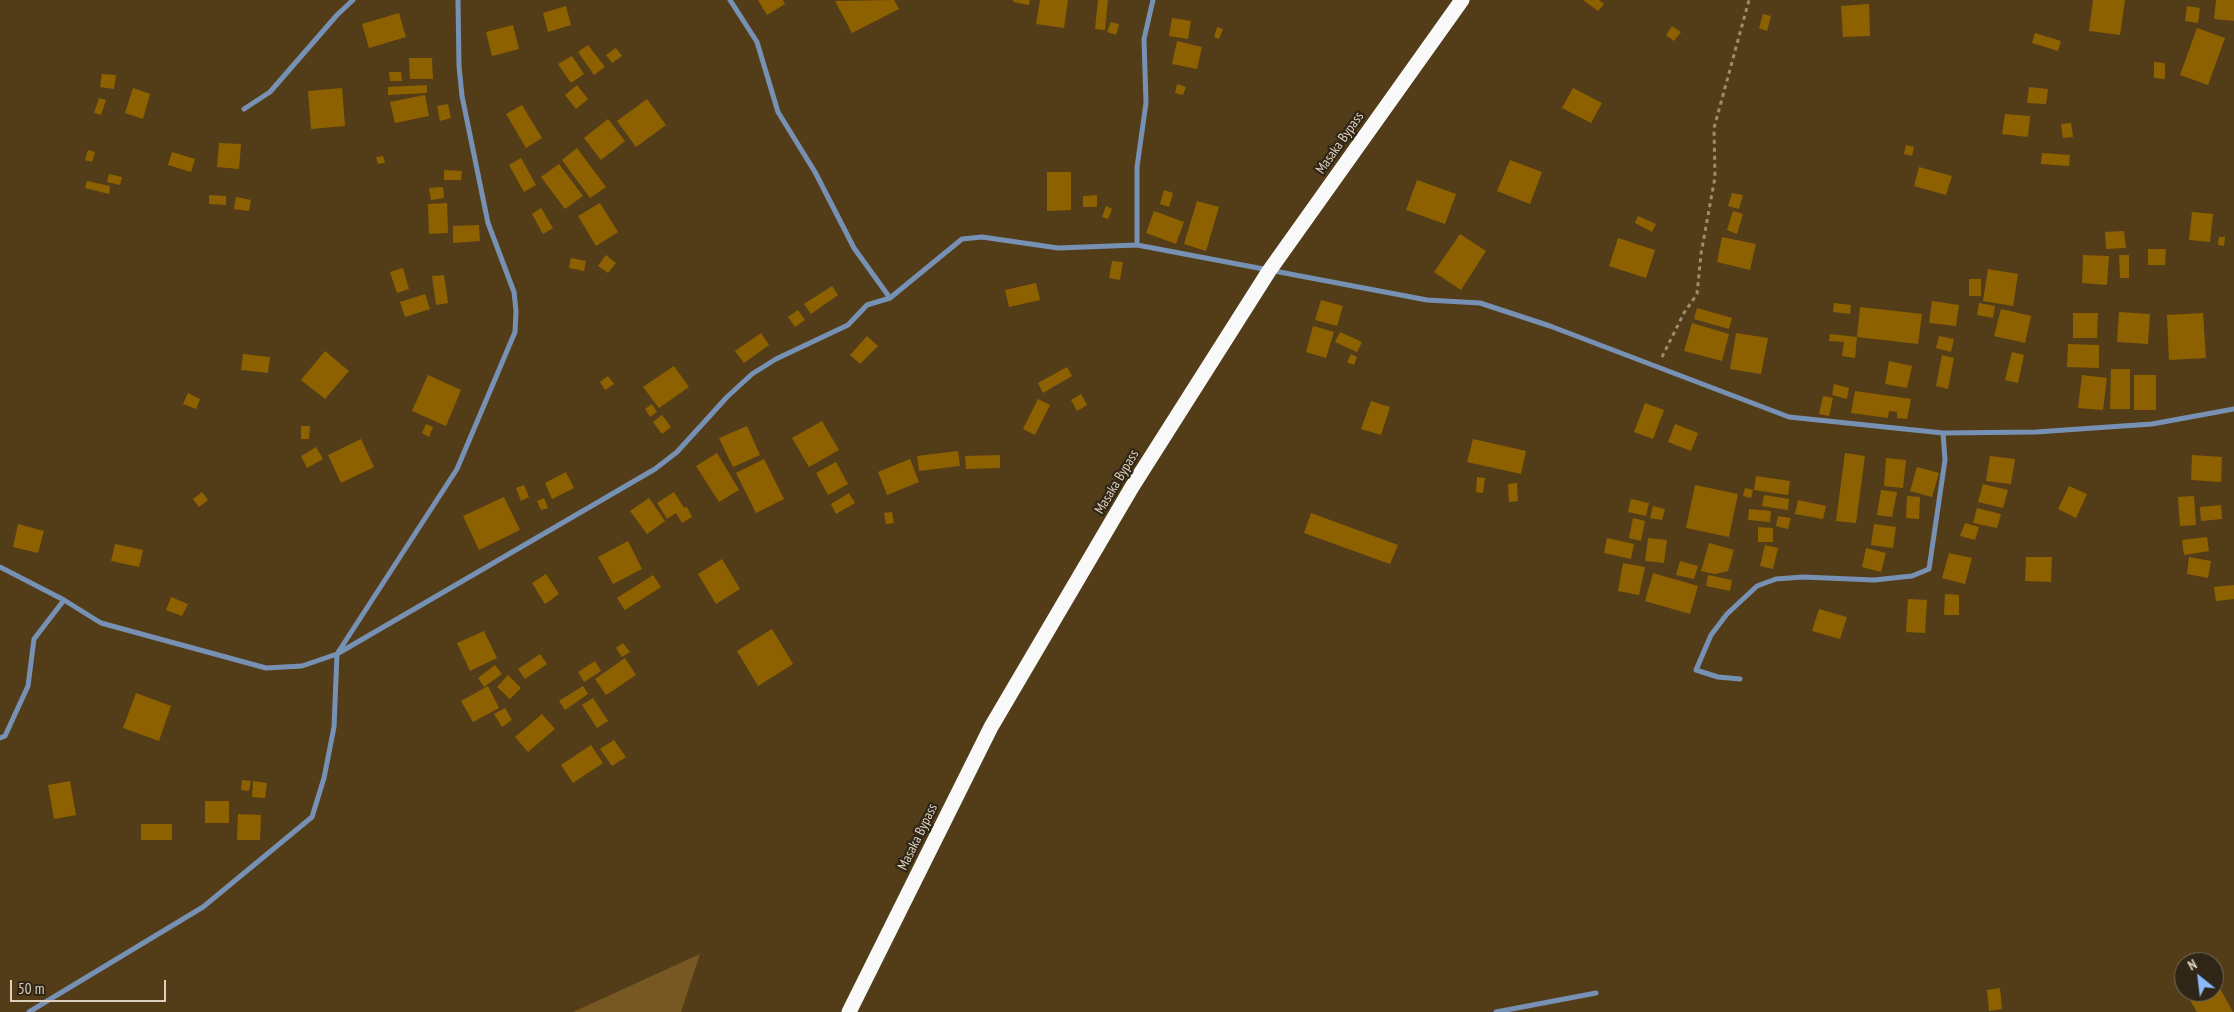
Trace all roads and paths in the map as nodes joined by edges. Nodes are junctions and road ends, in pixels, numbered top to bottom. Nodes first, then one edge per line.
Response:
1 (353, 0) edge
2 (458, 0) edge
3 (730, 0) edge
4 (1153, 0) edge
5 (1462, 0) edge
6 (1749, 0) edge
7 (244, 109) dead end
8 (1137, 245) junction
9 (1269, 271) junction
10 (890, 298) junction
11 (1657, 365) junction
12 (2234, 409) edge
13 (1943, 434) junction
14 (0, 567) edge
15 (64, 600) junction
16 (337, 654) junction
17 (1740, 679) dead end
18 (0, 738) edge
19 (1596, 992) dead end
20 (29, 1012) edge
21 (849, 1012) edge
22 (1496, 1012) edge

1 - 7 street
2 - 16 street
3 - 10 street
4 - 8 street
5 - 9 highway, Masaka Bypass
6 - 11 path
8 - 9 street
8 - 10 street
9 - 11 street
9 - 21 highway, Masaka Bypass
10 - 16 street
11 - 13 street
12 - 13 street
13 - 17 street
14 - 15 street
15 - 16 street
15 - 18 street
16 - 20 street
19 - 22 street

